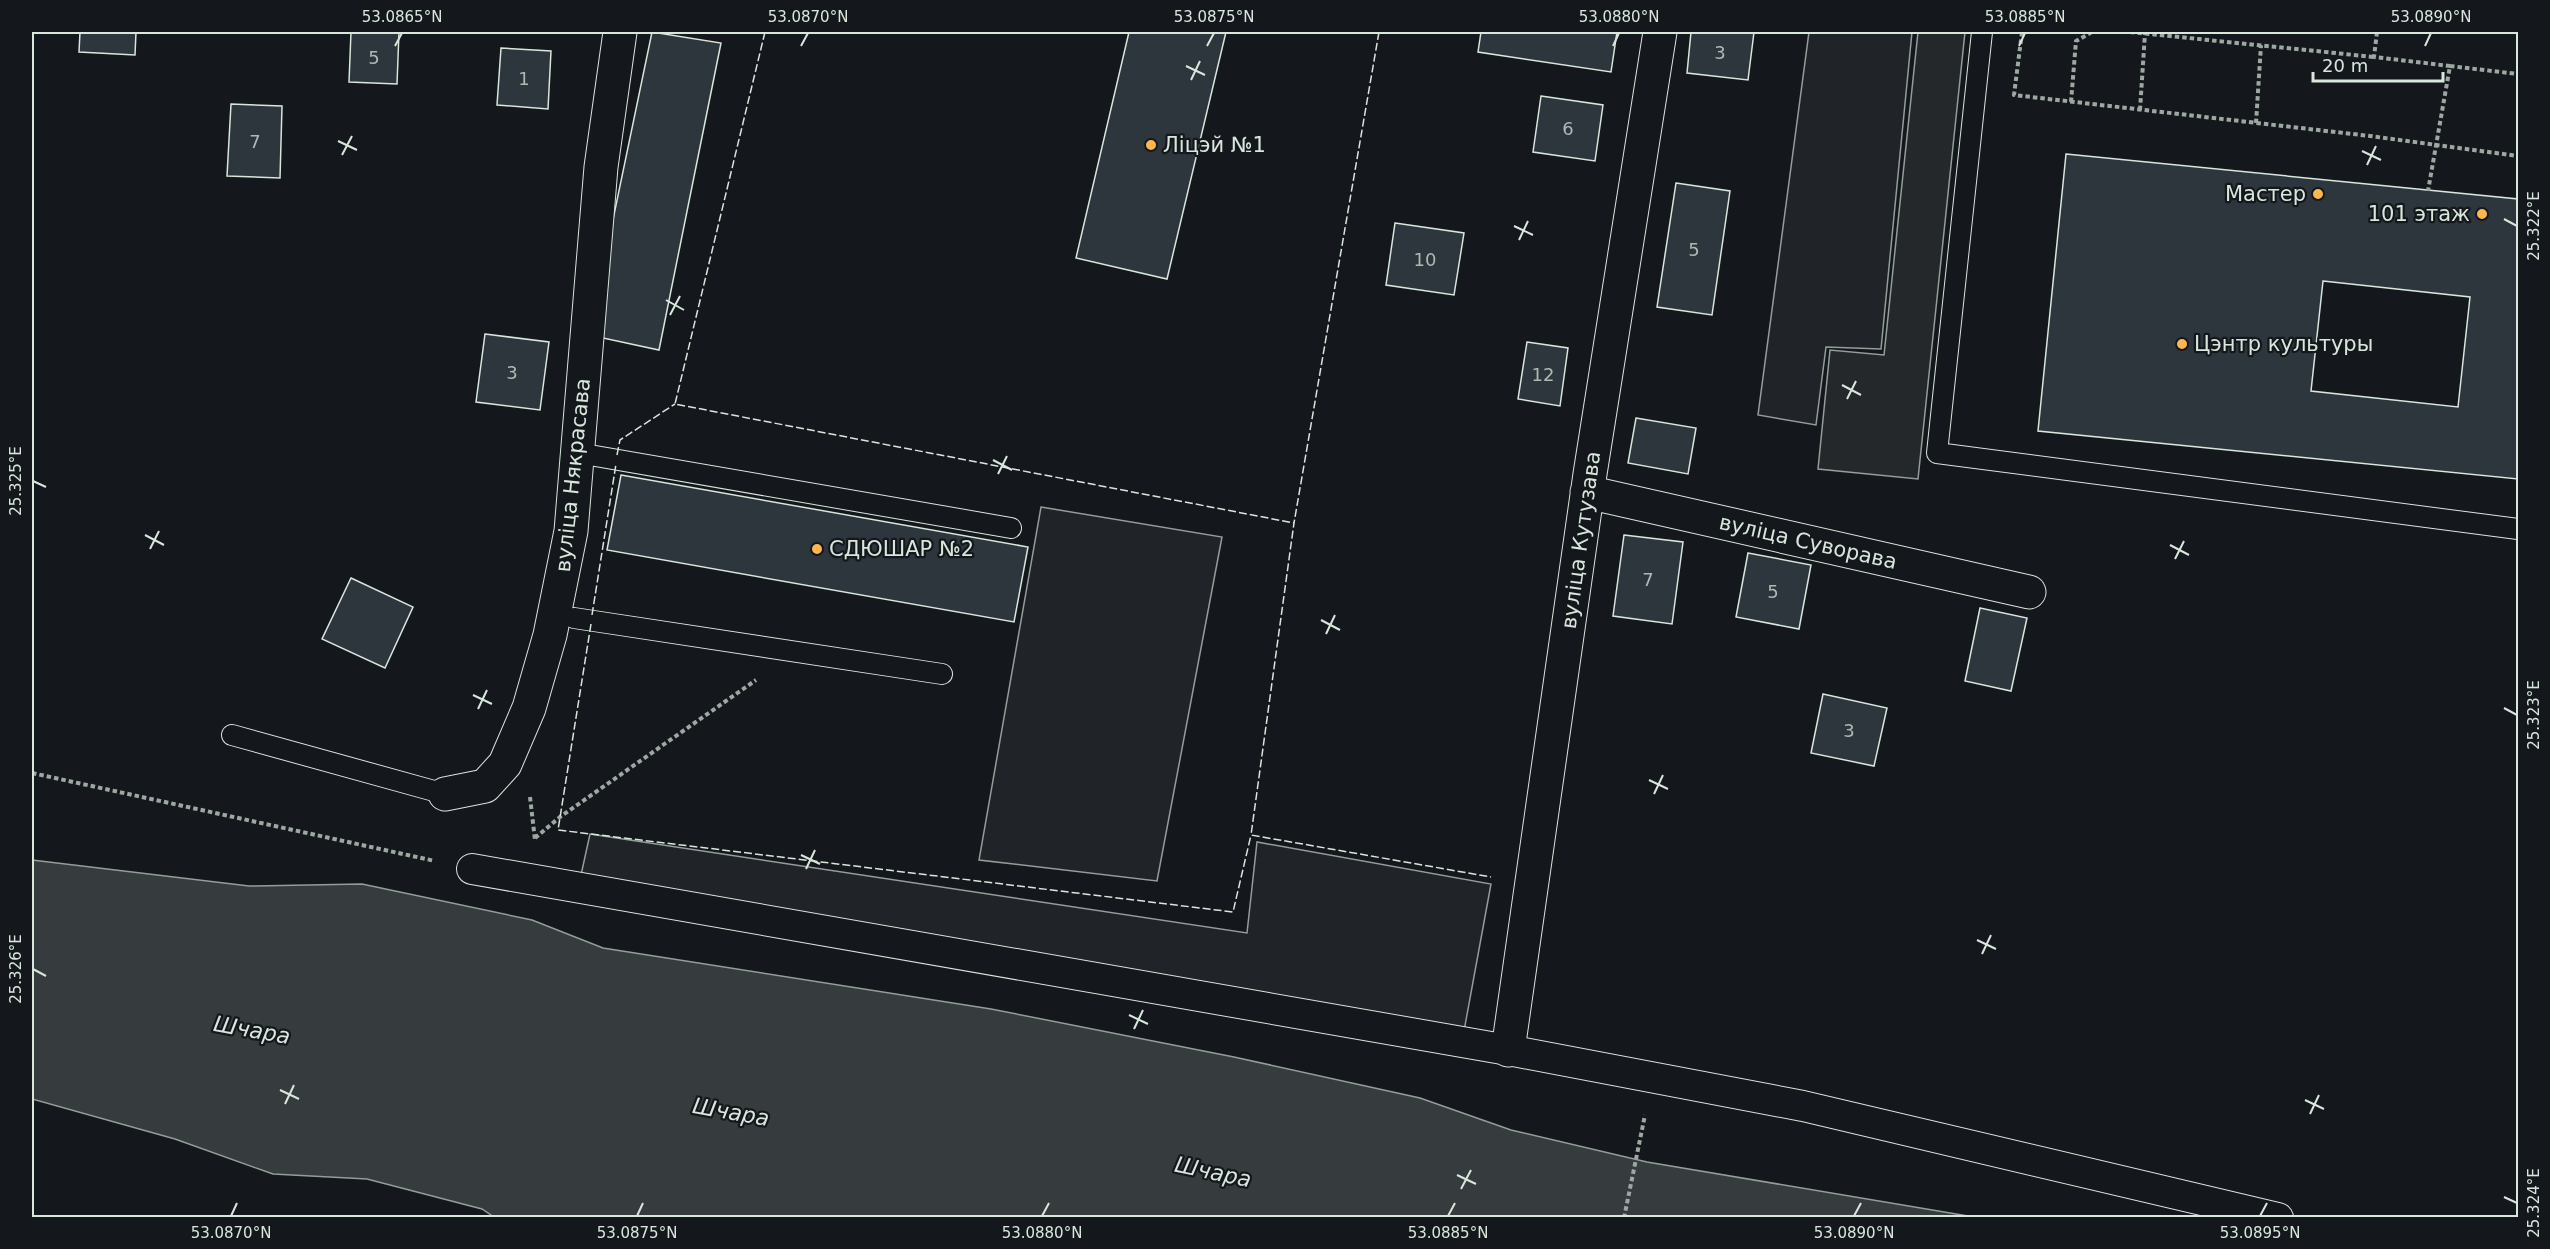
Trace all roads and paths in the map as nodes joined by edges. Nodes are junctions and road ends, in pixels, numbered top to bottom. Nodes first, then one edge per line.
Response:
1 (620, 32) edge
2 (1660, 32) edge
3 (1982, 32) edge
4 (2022, 32) edge
5 (2092, 32) edge
6 (2130, 32) edge
7 (2377, 32) edge
8 (2145, 33) junction
9 (2260, 45) junction
10 (2374, 57) junction
11 (2450, 66) junction
12 (2518, 74) edge
13 (2071, 102) junction
14 (2140, 110) junction
15 (2256, 123) junction
16 (2437, 144) junction
17 (2518, 156) edge
18 (2428, 190) dead end
19 (578, 453) junction
20 (1587, 492) junction
21 (1011, 528) dead end
22 (2518, 529) edge
23 (2029, 592) dead end
24 (574, 618) dead end
25 (774, 648) junction
26 (942, 674) dead end
27 (232, 735) dead end
28 (32, 773) edge
29 (445, 794) joint
30 (530, 795) dead end
31 (535, 838) junction
32 (536, 850) dead end
33 (472, 869) joint
34 (1508, 1050) junction
35 (1646, 1115) dead end
36 (1624, 1218) edge
37 (2278, 1218) edge

1 - 19 street, вуліца Някрасава
2 - 20 street, вуліца Кутузава
3 - 22 lane
4 - 13 path
5 - 13 path
6 - 8 path
7 - 10 path
8 - 9 path
8 - 14 path
9 - 10 path
9 - 15 path
10 - 11 path
11 - 12 path
11 - 16 path
13 - 14 path
14 - 15 path
15 - 16 path
16 - 17 path
16 - 18 path
19 - 21 lane
19 - 29 street, вуліца Някрасава
20 - 23 street, вуліца Суворава
20 - 34 street, вуліца Кутузава
24 - 25 lane
25 - 26 lane
25 - 31 path
27 - 29 lane, вуліца Някрасава
28 - 33 path
30 - 31 path
31 - 32 path
33 - 34 street
34 - 37 street
35 - 36 path

